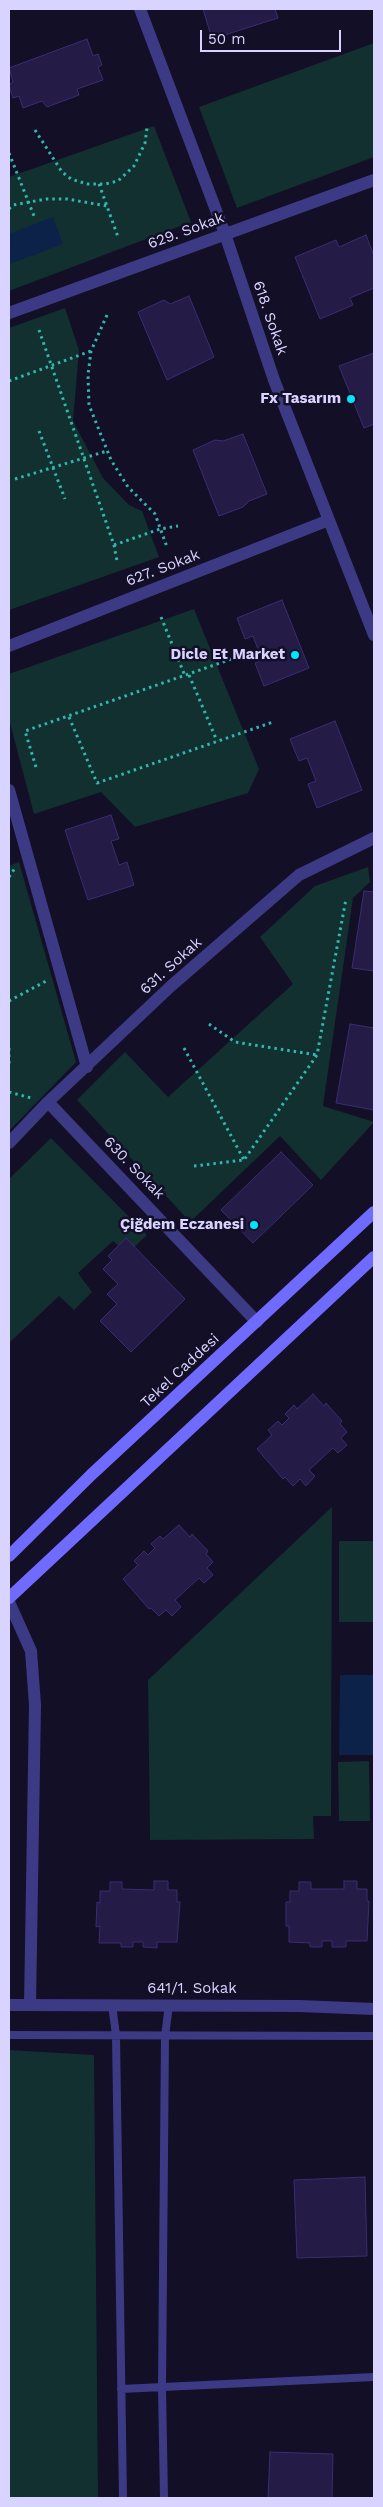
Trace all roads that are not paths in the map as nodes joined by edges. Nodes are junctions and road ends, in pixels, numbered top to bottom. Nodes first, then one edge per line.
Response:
1 (140, 9) edge
2 (374, 180) edge
3 (225, 234) junction
4 (9, 313) edge
5 (329, 520) junction
6 (369, 604) edge
7 (374, 634) edge
8 (9, 646) edge
9 (9, 790) edge
10 (374, 838) edge
11 (86, 1067) junction
12 (48, 1102) junction
13 (9, 1143) edge
14 (374, 1212) edge
15 (374, 1257) edge
16 (257, 1322) junction
17 (9, 1556) edge
18 (9, 1598) edge
19 (9, 1602) edge
20 (9, 2005) edge
21 (30, 2005) junction
22 (112, 2005) junction
23 (169, 2005) junction
24 (374, 2009) edge
25 (9, 2035) edge
26 (116, 2035) junction
27 (165, 2036) junction
28 (374, 2036) edge
29 (374, 2377) edge
30 (162, 2388) junction
31 (121, 2389) junction
32 (123, 2498) edge
33 (164, 2498) edge

1 - 3 street, 618. Sokak
2 - 3 street, 629. Sokak
3 - 4 street, 629. Sokak
3 - 5 street, 618. Sokak
5 - 6 street, 618. Sokak
5 - 8 street, 627. Sokak
6 - 7 street, 618. Sokak
9 - 11 street
10 - 11 street, 631. Sokak
11 - 12 street, 631. Sokak
12 - 13 street, 631. Sokak
12 - 16 street, 630. Sokak
14 - 16 main road, Tekel Caddesi
15 - 18 main road
16 - 17 main road, Tekel Caddesi
19 - 21 street
20 - 21 street, 641/1. Sokak
21 - 22 street, 641/1. Sokak
22 - 23 street, 641/1. Sokak
22 - 26 lane
23 - 24 street, 641/1. Sokak
23 - 27 lane
25 - 26 lane
26 - 27 lane
26 - 31 lane
27 - 28 lane
27 - 30 lane
29 - 30 lane
30 - 31 lane
30 - 33 lane
31 - 32 lane

